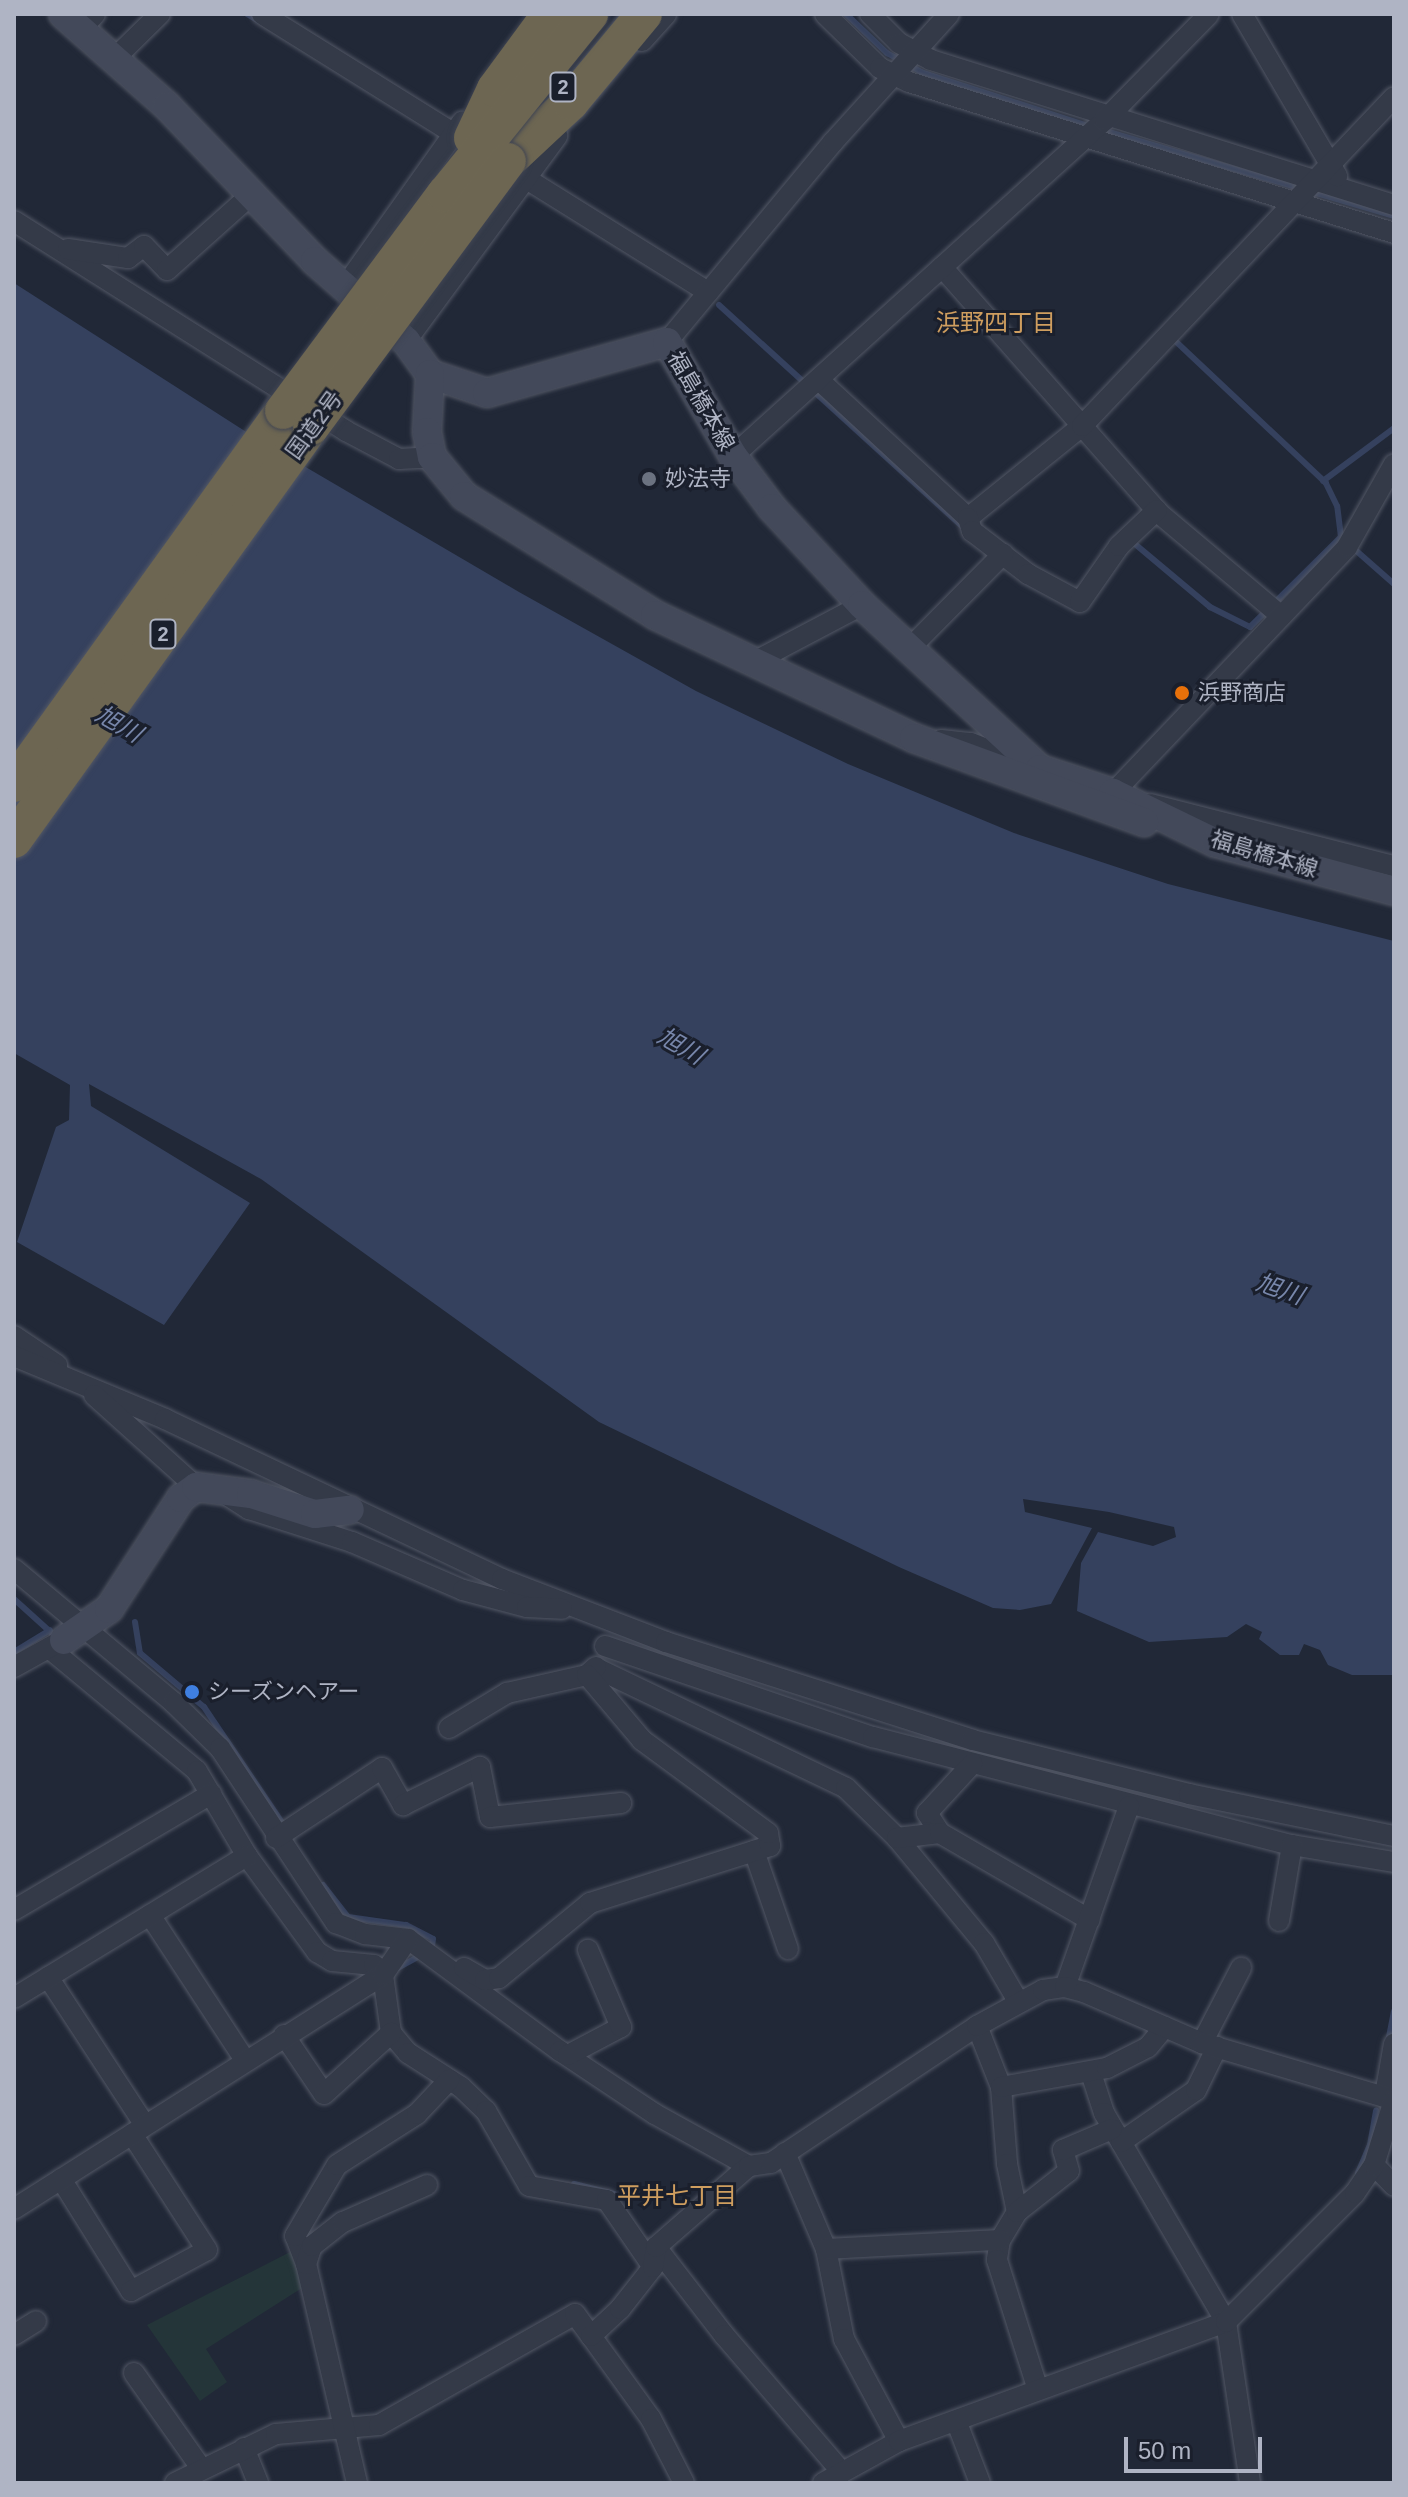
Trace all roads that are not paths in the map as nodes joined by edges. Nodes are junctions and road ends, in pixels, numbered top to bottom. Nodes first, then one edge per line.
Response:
1 (160, 14) edge
2 (262, 14) edge
3 (531, 14) edge
4 (550, 14) edge
5 (590, 14) edge
6 (620, 14) edge
7 (644, 14) edge
8 (666, 14) edge
9 (825, 14) edge
10 (870, 14) edge
11 (949, 14) edge
12 (1209, 14) edge
13 (1242, 14) edge
14 (80, 19) edge
15 (115, 58) junction
16 (902, 63) junction
17 (1394, 97) edge
18 (1098, 127) junction
19 (455, 132) junction
20 (515, 169) junction
21 (1311, 185) junction
22 (252, 194) junction
23 (445, 194) junction
24 (1394, 205) edge
25 (14, 221) edge
26 (1394, 233) edge
27 (64, 249) junction
28 (942, 267) junction
29 (344, 288) junction
30 (708, 292) junction
31 (406, 341) junction
32 (667, 342) junction
33 (430, 374) junction
34 (813, 385) junction
35 (1082, 426) junction
36 (733, 456) junction
37 (432, 457) junction
38 (1394, 464) edge
39 (1157, 510) junction
40 (968, 518) junction
41 (1000, 557) junction
42 (862, 605) junction
43 (1275, 611) junction
44 (909, 649) junction
45 (754, 662) junction
46 (914, 738) junction
47 (1040, 769) junction
48 (14, 784) edge
49 (1124, 798) junction
50 (14, 840) edge
51 (1216, 843) junction
52 (1394, 866) edge
53 (1394, 891) edge
54 (14, 1336) edge
55 (14, 1356) edge
56 (77, 1380) junction
57 (206, 1488) junction
58 (350, 1510) junction
59 (14, 1569) edge
60 (582, 1610) junction
61 (62, 1641) junction
62 (666, 1642) junction
63 (605, 1646) junction
64 (14, 1667) edge
65 (591, 1672) junction
66 (449, 1728) dead end
67 (972, 1764) junction
68 (211, 1794) junction
69 (1189, 1794) junction
70 (621, 1803) dead end
71 (1133, 1807) junction
72 (940, 1833) junction
73 (1394, 1836) edge
74 (276, 1838) junction
75 (897, 1838) junction
76 (1292, 1845) junction
77 (754, 1851) junction
78 (247, 1856) junction
79 (1394, 1862) edge
80 (14, 1910) edge
81 (150, 1915) junction
82 (1090, 1920) junction
83 (1279, 1921) dead end
84 (408, 1939) junction
85 (788, 1949) dead end
86 (588, 1950) dead end
87 (440, 1963) junction
88 (1241, 1968) dead end
89 (383, 1975) junction
90 (48, 1977) junction
91 (1065, 1987) junction
92 (14, 1998) edge
93 (1019, 2003) junction
94 (977, 2026) junction
95 (1165, 2027) junction
96 (391, 2033) junction
97 (284, 2035) junction
98 (1394, 2044) edge
99 (1209, 2045) junction
100 (568, 2055) junction
101 (245, 2060) junction
102 (1091, 2073) junction
103 (449, 2080) junction
104 (1001, 2087) junction
105 (1391, 2098) edge
106 (138, 2129) junction
107 (1117, 2136) junction
108 (785, 2153) junction
109 (1374, 2165) junction
110 (749, 2166) junction
111 (61, 2179) junction
112 (427, 2185) dead end
113 (1394, 2186) edge
114 (14, 2209) edge
115 (1017, 2212) junction
116 (1000, 2240) junction
117 (826, 2249) junction
118 (654, 2257) junction
119 (306, 2264) junction
120 (36, 2321) dead end
121 (1226, 2322) junction
122 (14, 2335) edge
123 (591, 2336) junction
124 (134, 2373) dead end
125 (1037, 2387) junction
126 (957, 2423) junction
127 (341, 2427) junction
128 (899, 2441) junction
129 (244, 2448) junction
130 (201, 2468) junction
131 (829, 2480) edge
132 (175, 2483) edge
133 (258, 2483) edge
134 (357, 2483) edge
135 (684, 2483) edge
136 (980, 2483) edge
137 (1250, 2483) edge

1 - 15 street
2 - 19 street
3 - 19 street
4 - 23 highway, bridge
5 - 23 highway, 国道2号 / 2, bridge
6 - 20 highway, 国道2号 / 2
7 - 20 highway
8 - 20 street
9 - 16 street
10 - 16 street
11 - 16 street
12 - 18 street
13 - 21 street
14 - 15 main road
15 - 22 main road
16 - 18 street
16 - 18 street
16 - 30 street
17 - 21 street
18 - 21 street
18 - 21 street
18 - 28 street
19 - 20 street
19 - 29 street
20 - 30 street
20 - 31 street
20 - 50 highway, 国道2号 / 2, bridge
21 - 24 street
21 - 26 street
21 - 35 street
22 - 27 street
22 - 29 main road
23 - 48 highway, 国道2号 / 2, bridge
25 - 27 street
27 - 37 street
28 - 34 street
28 - 35 street
29 - 31 main road
30 - 32 street
31 - 33 main road
32 - 33 main road, 福島橋本線
32 - 36 main road, 福島橋本線
33 - 37 main road
34 - 36 street
34 - 40 street
35 - 39 street
35 - 40 street
36 - 42 main road, 福島橋本線
37 - 45 main road
38 - 43 street
39 - 41 street
39 - 43 street
40 - 41 street
41 - 44 street
42 - 44 main road, 福島橋本線
42 - 45 street
43 - 49 street
44 - 47 main road, 福島橋本線
45 - 46 main road
46 - 47 street
46 - 51 main road
47 - 49 main road, 福島橋本線
49 - 51 main road, 福島橋本線
49 - 52 street
51 - 53 main road, 福島橋本線
54 - 56 street
55 - 56 street
56 - 57 street
56 - 58 street
57 - 58 main road
57 - 60 street
57 - 61 main road
58 - 60 street
59 - 61 street
60 - 62 street
61 - 64 street
61 - 68 street
61 - 74 street
62 - 63 street
62 - 69 street
63 - 65 street
63 - 67 street
65 - 66 street
65 - 75 street
65 - 77 street
67 - 71 street
67 - 72 street
68 - 78 street
68 - 80 street
69 - 71 street
69 - 73 street
70 - 74 street
71 - 76 street
71 - 82 street
72 - 75 street
72 - 82 street
74 - 84 street
75 - 93 street
76 - 79 street
76 - 83 street
77 - 85 street
77 - 87 street
78 - 81 street
78 - 89 street
81 - 90 street
81 - 101 street
82 - 91 street
84 - 87 street
84 - 89 street
86 - 100 street
87 - 100 street
88 - 99 street
89 - 96 street
89 - 97 street
90 - 92 street
90 - 106 street
91 - 93 street
91 - 95 street
93 - 94 street
94 - 104 street
94 - 108 street
95 - 99 street
95 - 102 street
96 - 97 street
96 - 103 street
97 - 101 street
98 - 105 street
99 - 105 street
99 - 107 street
100 - 110 street
101 - 106 street
102 - 104 street
102 - 107 street
103 - 118 street
103 - 119 street
104 - 115 street
105 - 109 street
106 - 111 street
106 - 111 street
107 - 115 street
107 - 121 street
108 - 110 street
108 - 117 street
109 - 113 street
109 - 121 street
110 - 118 street
111 - 114 street
112 - 119 street
115 - 116 street
116 - 117 street
116 - 125 street
117 - 128 street
118 - 123 street
118 - 131 street
119 - 127 street
120 - 122 street
121 - 125 street
121 - 137 street
123 - 127 street
123 - 135 street
124 - 130 street
125 - 126 street
126 - 128 street
126 - 136 street
127 - 129 street
127 - 134 street
128 - 131 street
129 - 130 street
129 - 133 street
130 - 132 street

